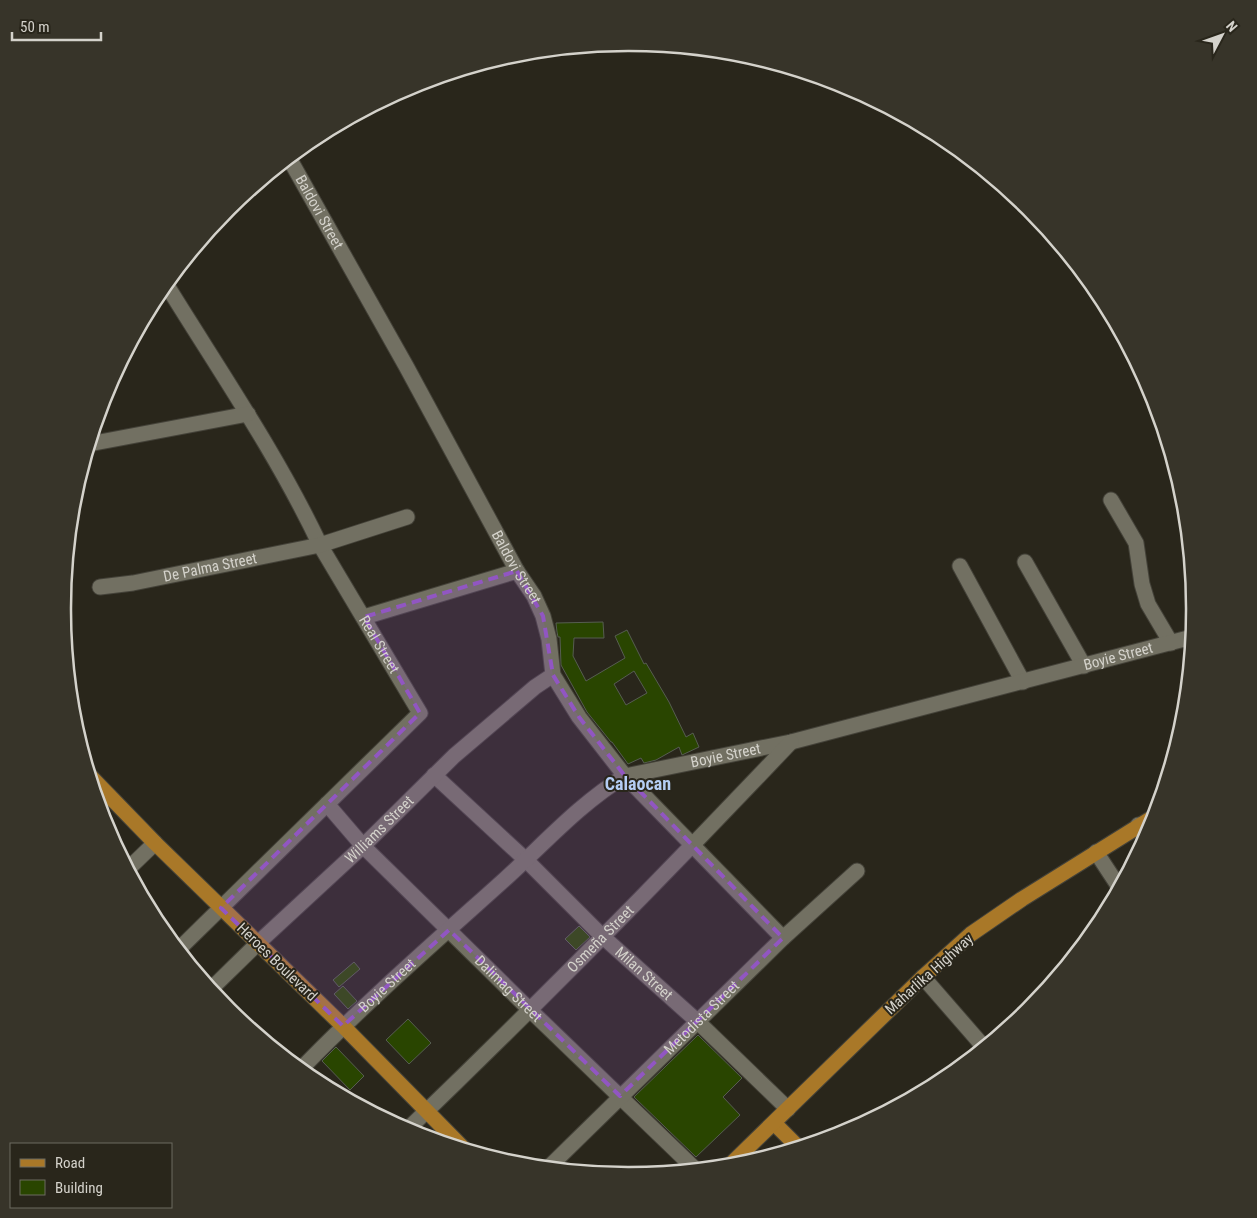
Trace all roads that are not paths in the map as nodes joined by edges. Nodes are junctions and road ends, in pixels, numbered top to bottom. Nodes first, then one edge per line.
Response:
1 (293, 164) edge
2 (171, 291) edge
3 (248, 414) junction
4 (96, 443) edge
5 (1111, 500) dead end
6 (408, 517) dead end
7 (320, 545) junction
8 (1025, 562) dead end
9 (960, 566) dead end
10 (517, 571) junction
11 (100, 587) dead end
12 (364, 617) junction
13 (1185, 639) edge
14 (1171, 643) junction
15 (1084, 666) junction
16 (553, 675) junction
17 (1023, 682) junction
18 (791, 742) junction
19 (434, 775) junction
20 (625, 776) junction
21 (105, 800) edge
22 (326, 804) junction
23 (1140, 832) edge
24 (155, 843) junction
25 (363, 846) junction
26 (693, 846) junction
27 (1096, 852) junction
28 (526, 860) junction
29 (133, 865) edge
30 (857, 871) dead end
31 (1115, 882) edge
32 (221, 908) junction
33 (449, 930) junction
34 (602, 936) junction
35 (783, 938) junction
36 (258, 943) junction
37 (184, 945) edge
38 (923, 977) junction
39 (216, 984) edge
40 (530, 1010) junction
41 (697, 1021) junction
42 (343, 1026) junction
43 (979, 1042) edge
44 (306, 1064) edge
45 (620, 1096) junction
46 (788, 1109) junction
47 (426, 1111) junction
48 (414, 1123) edge
49 (774, 1123) junction
50 (453, 1138) edge
51 (793, 1142) edge
52 (741, 1155) edge
53 (554, 1162) edge
54 (689, 1163) edge

1 - 10 street, Baldovi Street
2 - 3 street, Real Street
3 - 4 street
3 - 7 street, Real Street
5 - 14 street
6 - 7 street, De Palma Street
7 - 11 street, De Palma Street
7 - 12 street, Real Street
8 - 15 street
9 - 17 street
10 - 12 street
10 - 16 street, Baldovi Street
12 - 22 street, Real Street
13 - 14 street, Boyie Street
14 - 15 street, Boyie Street
15 - 17 street, Boyie Street
16 - 19 street, Williams Street
16 - 20 street, Baldovi Street
17 - 18 street, Boyie Street
18 - 20 street, Boyie Street
18 - 26 street, Osmeña Street
19 - 25 street, Williams Street
19 - 28 street, Milan Street
20 - 26 street, Baldovi Street
20 - 28 street, Boyie Street
21 - 24 main road, Heroes Boulevard
22 - 25 street, Dalimag Street
22 - 32 street, Real Street
23 - 27 main road, Maharlika Highway
24 - 29 street
24 - 32 main road, Heroes Boulevard
25 - 33 street, Dalimag Street
25 - 36 street, Williams Street
26 - 34 street, Osmeña Street
26 - 35 street, Baldovi Street
27 - 31 street
27 - 38 main road, Maharlika Highway
28 - 33 street, Boyie Street
28 - 34 street, Milan Street
30 - 35 street, Metodista Street
32 - 36 main road, Heroes Boulevard
32 - 37 street, Real Street
33 - 40 street, Dalimag Street
33 - 42 street, Boyie Street
34 - 40 street, Osmeña Street
34 - 41 street, Milan Street
35 - 41 street, Metodista Street
36 - 39 street, Williams Street
36 - 42 main road, Heroes Boulevard
38 - 43 street
38 - 46 main road, Maharlika Highway
40 - 45 street, Dalimag Street
40 - 47 street, Osmeña Street
41 - 45 street, Metodista Street
41 - 46 street, Milan Street
42 - 44 street, Boyie Street
42 - 47 main road, Heroes Boulevard
45 - 53 street, Metodista Street
45 - 54 street, Dalimag Street
46 - 49 main road, Maharlika Highway
47 - 48 street, Osmeña Street
47 - 50 main road, Heroes Boulevard
49 - 51 main road
49 - 52 main road, Maharlika Highway

